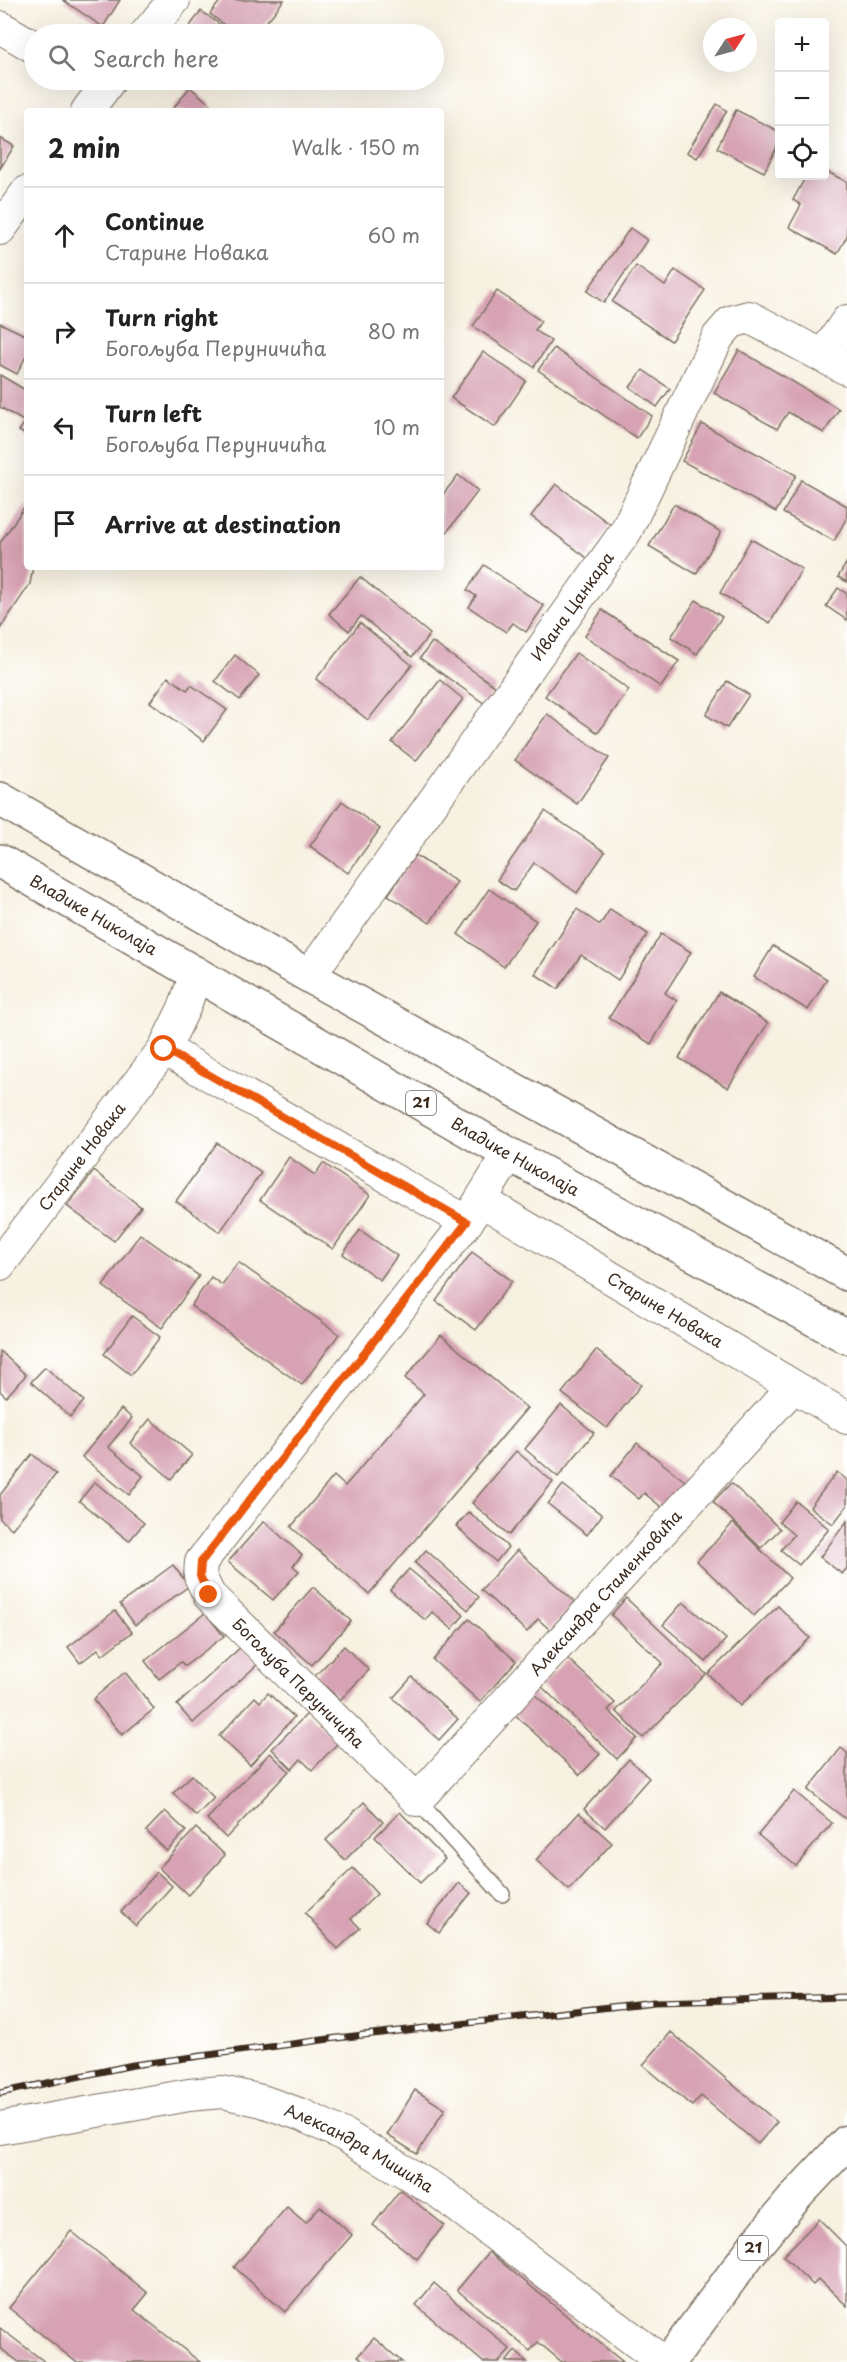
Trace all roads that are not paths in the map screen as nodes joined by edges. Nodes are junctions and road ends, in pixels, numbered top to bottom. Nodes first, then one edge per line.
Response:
1 (174, 0) edge
2 (154, 24) edge
3 (0, 27) edge
4 (24, 41) edge
5 (24, 199) edge
6 (10, 230) edge
7 (847, 321) edge
8 (835, 363) edge
9 (0, 799) edge
10 (0, 861) edge
11 (196, 973) junction
12 (309, 976) junction
13 (164, 1049) junction
14 (509, 1154) junction
15 (474, 1212) junction
16 (0, 1264) edge
17 (847, 1274) edge
18 (847, 1337) edge
19 (793, 1387) junction
20 (847, 1418) edge
21 (417, 1800) junction
22 (502, 1894) dead end
23 (0, 2128) edge
24 (847, 2142) edge
25 (663, 2362) edge
26 (669, 2362) edge

1 - 2 street
3 - 4 street
5 - 6 street
7 - 8 street
8 - 12 street, Ивана Цанкара
9 - 12 main road
10 - 11 main road, Владике Николаја / 21
11 - 13 street, Старине Новака
11 - 14 main road, Владике Николаја / 21
12 - 17 main road
13 - 15 street, Старине Новака
13 - 16 street, Старине Новака
14 - 15 street, Богољуба Перуничића
14 - 18 main road, Владике Николаја / 21
15 - 19 street, Старине Новака
15 - 21 street, Богољуба Перуничића
19 - 20 street, Старине Новака
19 - 21 street, Александра Стаменковића
21 - 22 lane
23 - 25 street, Александра Мишића
24 - 26 main road, 21

